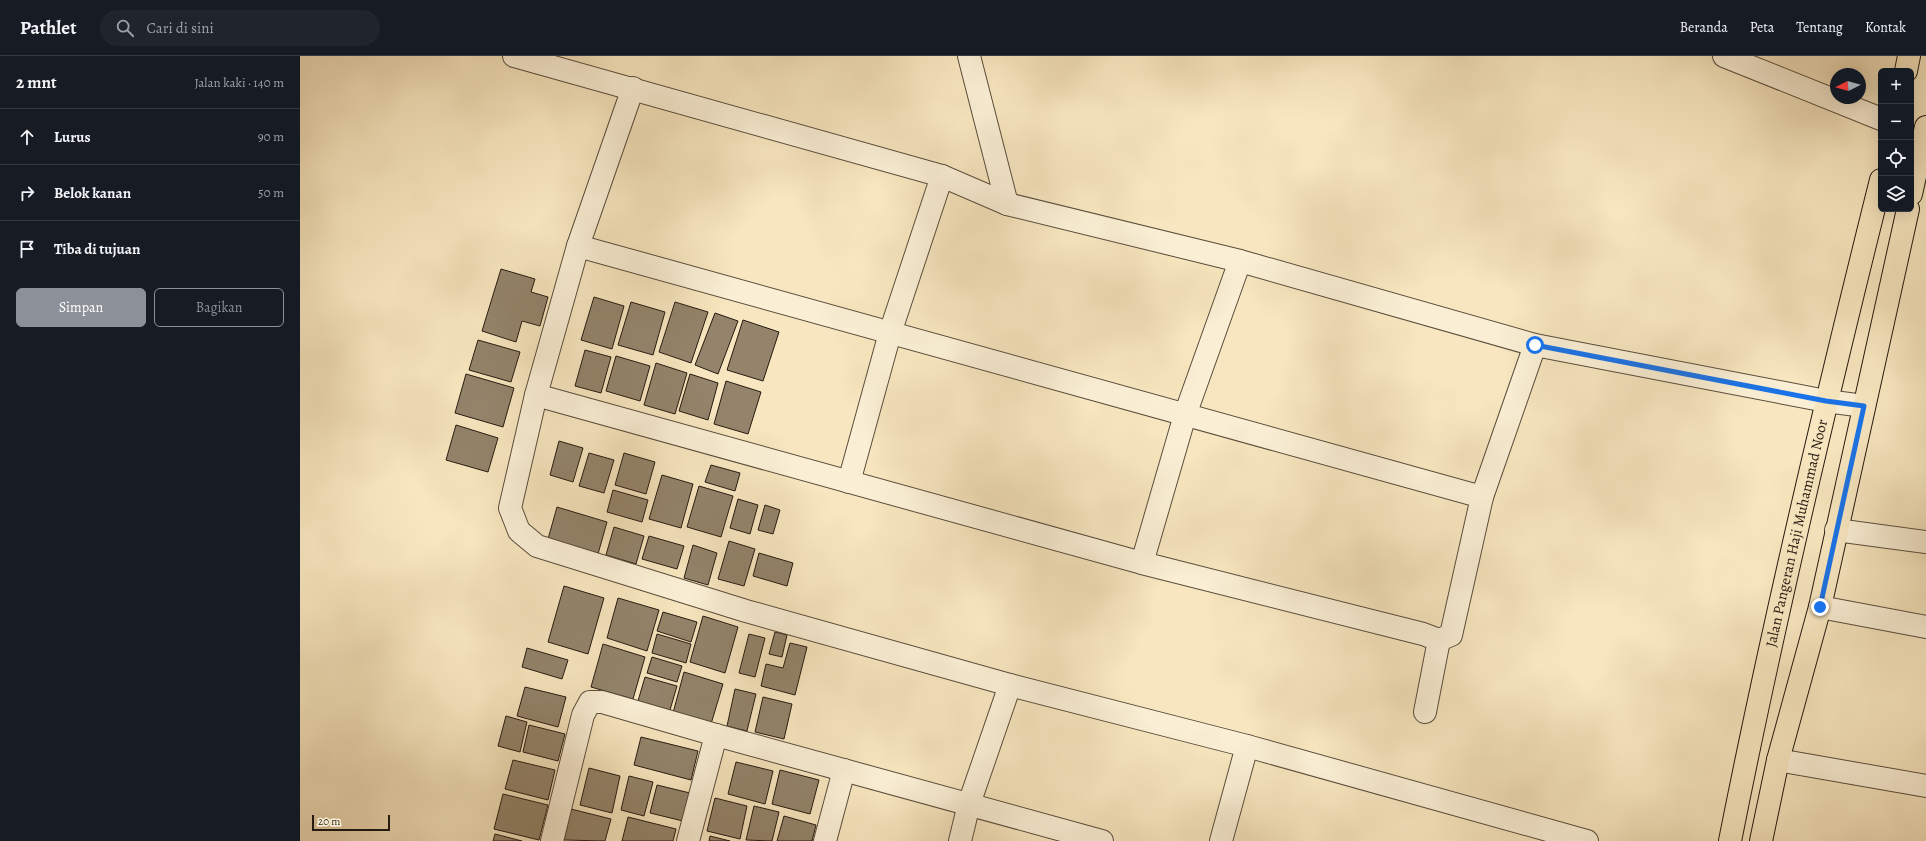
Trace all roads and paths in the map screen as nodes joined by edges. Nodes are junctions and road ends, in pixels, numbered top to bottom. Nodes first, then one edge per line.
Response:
1 (514, 56) edge
2 (969, 56) edge
3 (1724, 56) edge
4 (1909, 56) edge
5 (1907, 68) edge
6 (633, 88) junction
7 (1878, 118) edge
8 (1926, 127) edge
9 (942, 176) junction
10 (1914, 181) edge
11 (1878, 192) edge
12 (1007, 204) junction
13 (1907, 212) edge
14 (578, 246) junction
15 (1240, 261) junction
16 (890, 333) junction
17 (1535, 345) junction
18 (536, 395) junction
19 (1826, 401) junction
20 (1864, 406) junction
21 (1185, 415) junction
22 (849, 482) junction
23 (1482, 497) junction
24 (1836, 530) junction
25 (1926, 542) edge
26 (1142, 563) junction
27 (1820, 607) junction
28 (1926, 627) edge
29 (1439, 640) junction
30 (1010, 684) junction
31 (1425, 712) dead end
32 (716, 735) junction
33 (1247, 746) junction
34 (1778, 760) junction
35 (844, 770) junction
36 (1926, 786) edge
37 (969, 804) junction
38 (552, 841) edge
39 (688, 841) edge
40 (825, 841) edge
41 (960, 841) edge
42 (1098, 841) edge
43 (1221, 841) edge
44 (1587, 841) edge
45 (1730, 841) edge
46 (1761, 841) edge

1 - 6 street
2 - 12 street
3 - 7 street
4 - 5 main road
6 - 9 street
6 - 14 street
8 - 10 main road
9 - 12 street
9 - 16 street
11 - 19 main road, Jalan Pangeran Haji Muhammad Noor
12 - 15 street
13 - 20 main road
14 - 16 street
14 - 18 street
15 - 17 street
15 - 21 street
16 - 21 street
16 - 22 street
17 - 19 street
17 - 23 street
18 - 22 street
18 - 30 street
19 - 20 street
19 - 45 main road, Jalan Pangeran Haji Muhammad Noor
20 - 24 main road
21 - 23 street
21 - 26 street
22 - 26 street
23 - 29 street
24 - 25 street
24 - 27 main road
26 - 29 street
27 - 28 street
27 - 34 main road
29 - 31 street
30 - 33 street
30 - 37 street
32 - 35 street
32 - 38 street
32 - 39 street
33 - 43 street
33 - 44 street
34 - 36 street
34 - 46 main road
35 - 37 street
35 - 40 street
37 - 41 street
37 - 42 street

